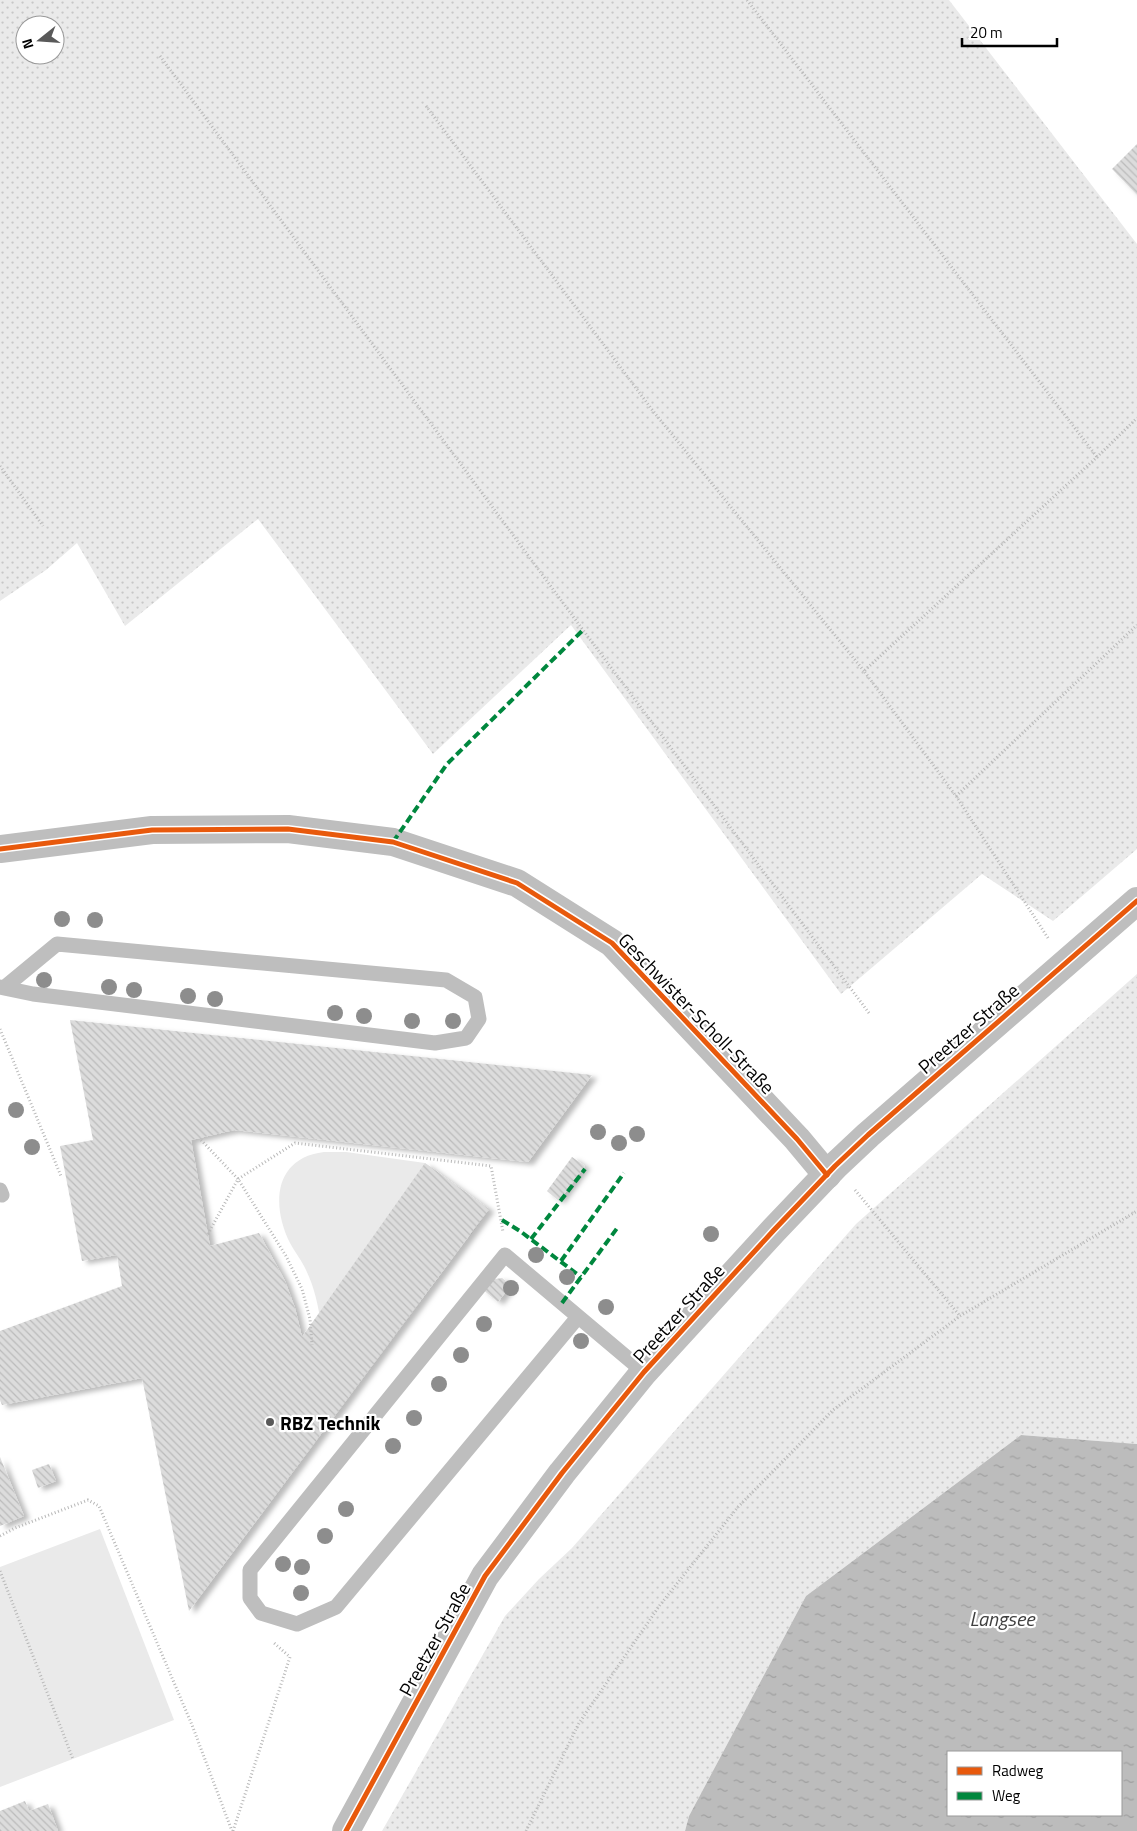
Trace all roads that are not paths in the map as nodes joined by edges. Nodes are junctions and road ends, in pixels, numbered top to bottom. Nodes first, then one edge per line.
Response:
1 (0, 849) edge
2 (1137, 901) edge
3 (2, 987) edge
4 (831, 1171) junction
5 (578, 1316) junction
6 (644, 1372) junction
7 (346, 1831) edge

1 - 4 street, Geschwister-Scholl-Straße
2 - 4 street, Preetzer Straße
3 - 3 lane
4 - 6 street, Preetzer Straße
5 - 5 lane
5 - 6 lane
6 - 7 street, Preetzer Straße

